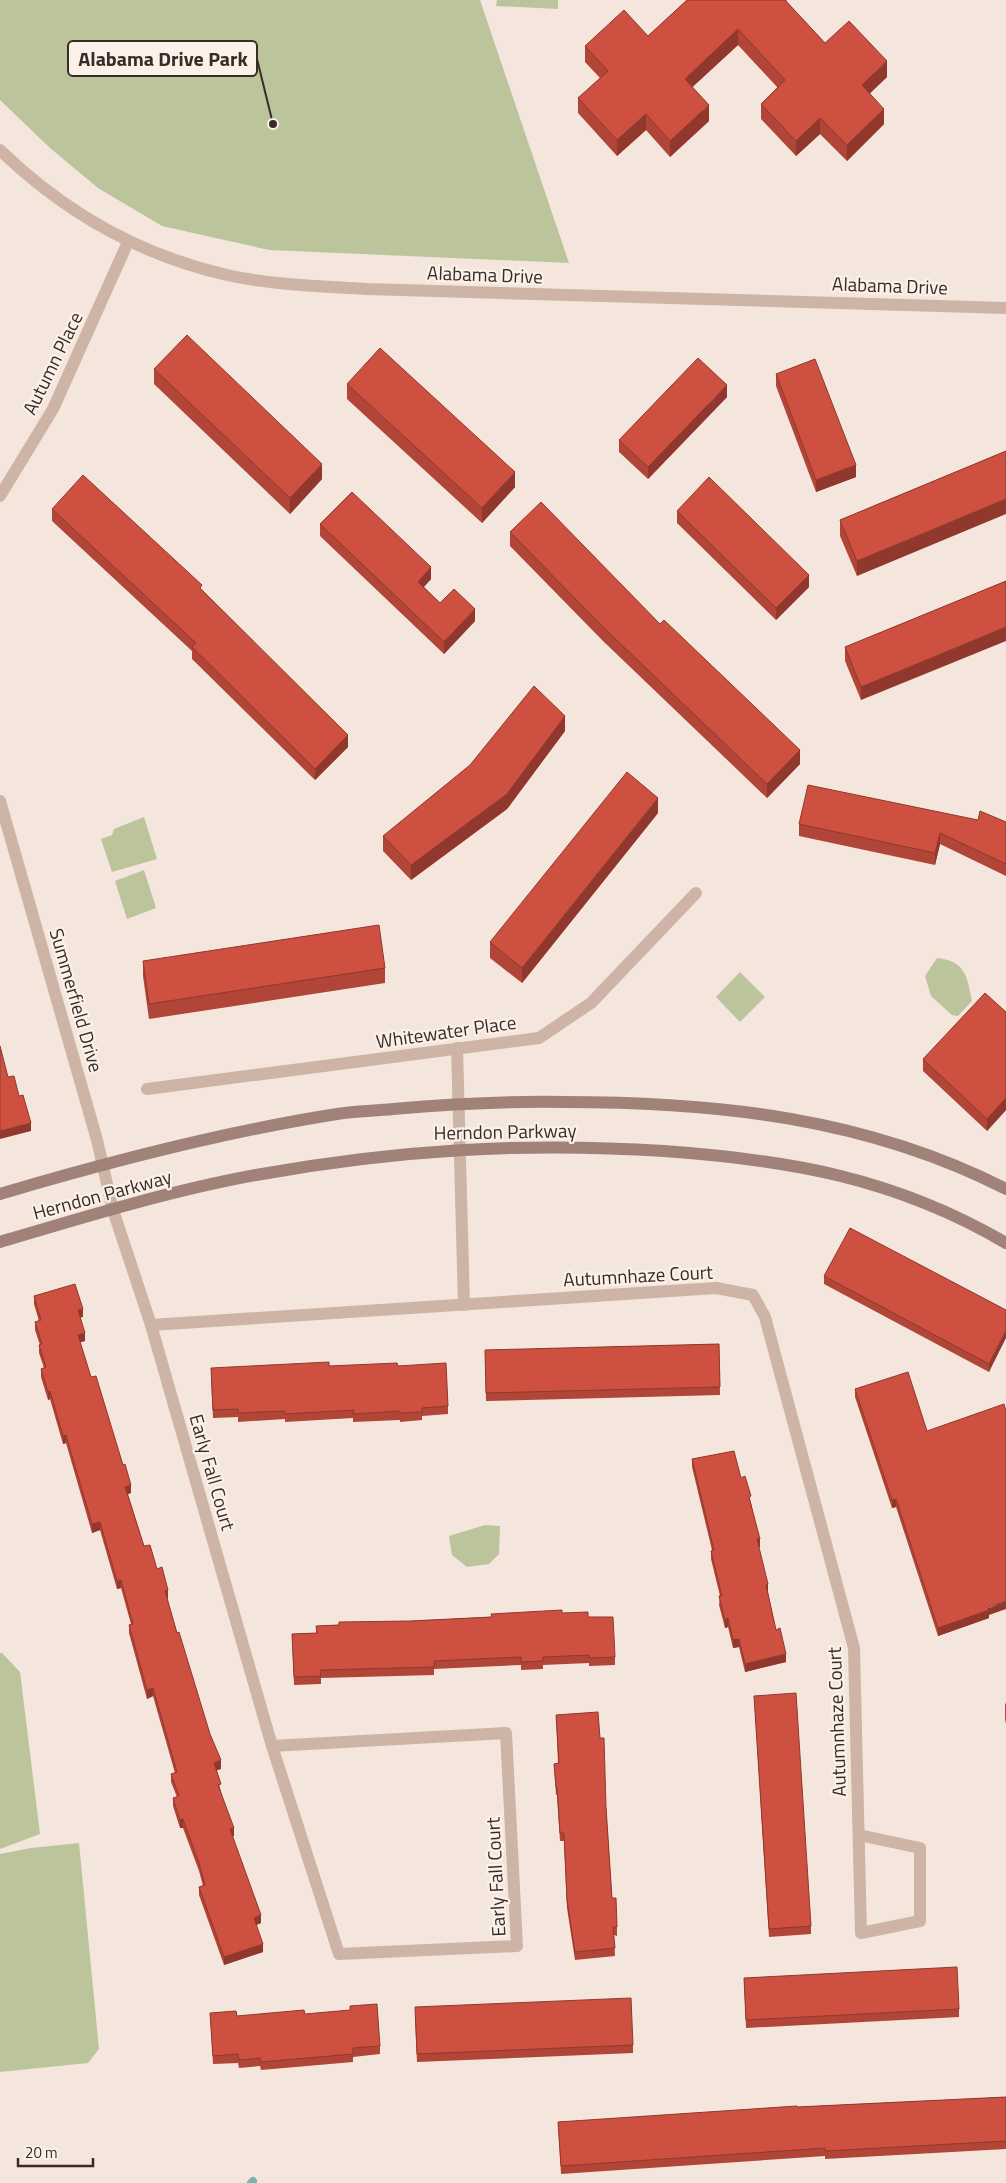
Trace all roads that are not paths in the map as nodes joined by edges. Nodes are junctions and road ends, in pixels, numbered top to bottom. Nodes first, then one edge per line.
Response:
1 (0, 150) edge
2 (128, 242) junction
3 (1006, 308) edge
4 (0, 496) edge
5 (0, 801) edge
6 (696, 893) dead end
7 (457, 1048) junction
8 (147, 1089) dead end
9 (458, 1103) junction
10 (459, 1149) junction
11 (102, 1165) junction
12 (1006, 1189) edge
13 (0, 1194) edge
14 (113, 1210) junction
15 (0, 1242) edge
16 (1006, 1243) edge
17 (464, 1305) junction
18 (151, 1325) junction
19 (272, 1746) junction
20 (858, 1835) junction

1 - 2 street, Alabama Drive
2 - 3 street, Alabama Drive
2 - 4 street, Autumn Place
5 - 11 street, Summerfield Drive
6 - 7 street, Whitewater Place
7 - 8 street, Whitewater Place
7 - 9 street
9 - 10 street
9 - 11 main road, Herndon Parkway
9 - 12 main road, Herndon Parkway
10 - 14 main road, Herndon Parkway
10 - 16 main road, Herndon Parkway
10 - 17 street
11 - 13 main road, Herndon Parkway
11 - 14 street, Summerfield Drive
14 - 15 main road, Herndon Parkway
14 - 18 street, Early Fall Court
17 - 18 street, Autumnhaze Court
17 - 20 street, Autumnhaze Court
18 - 19 street, Early Fall Court
19 - 19 street, Early Fall Court
20 - 20 street, Autumnhaze Court

